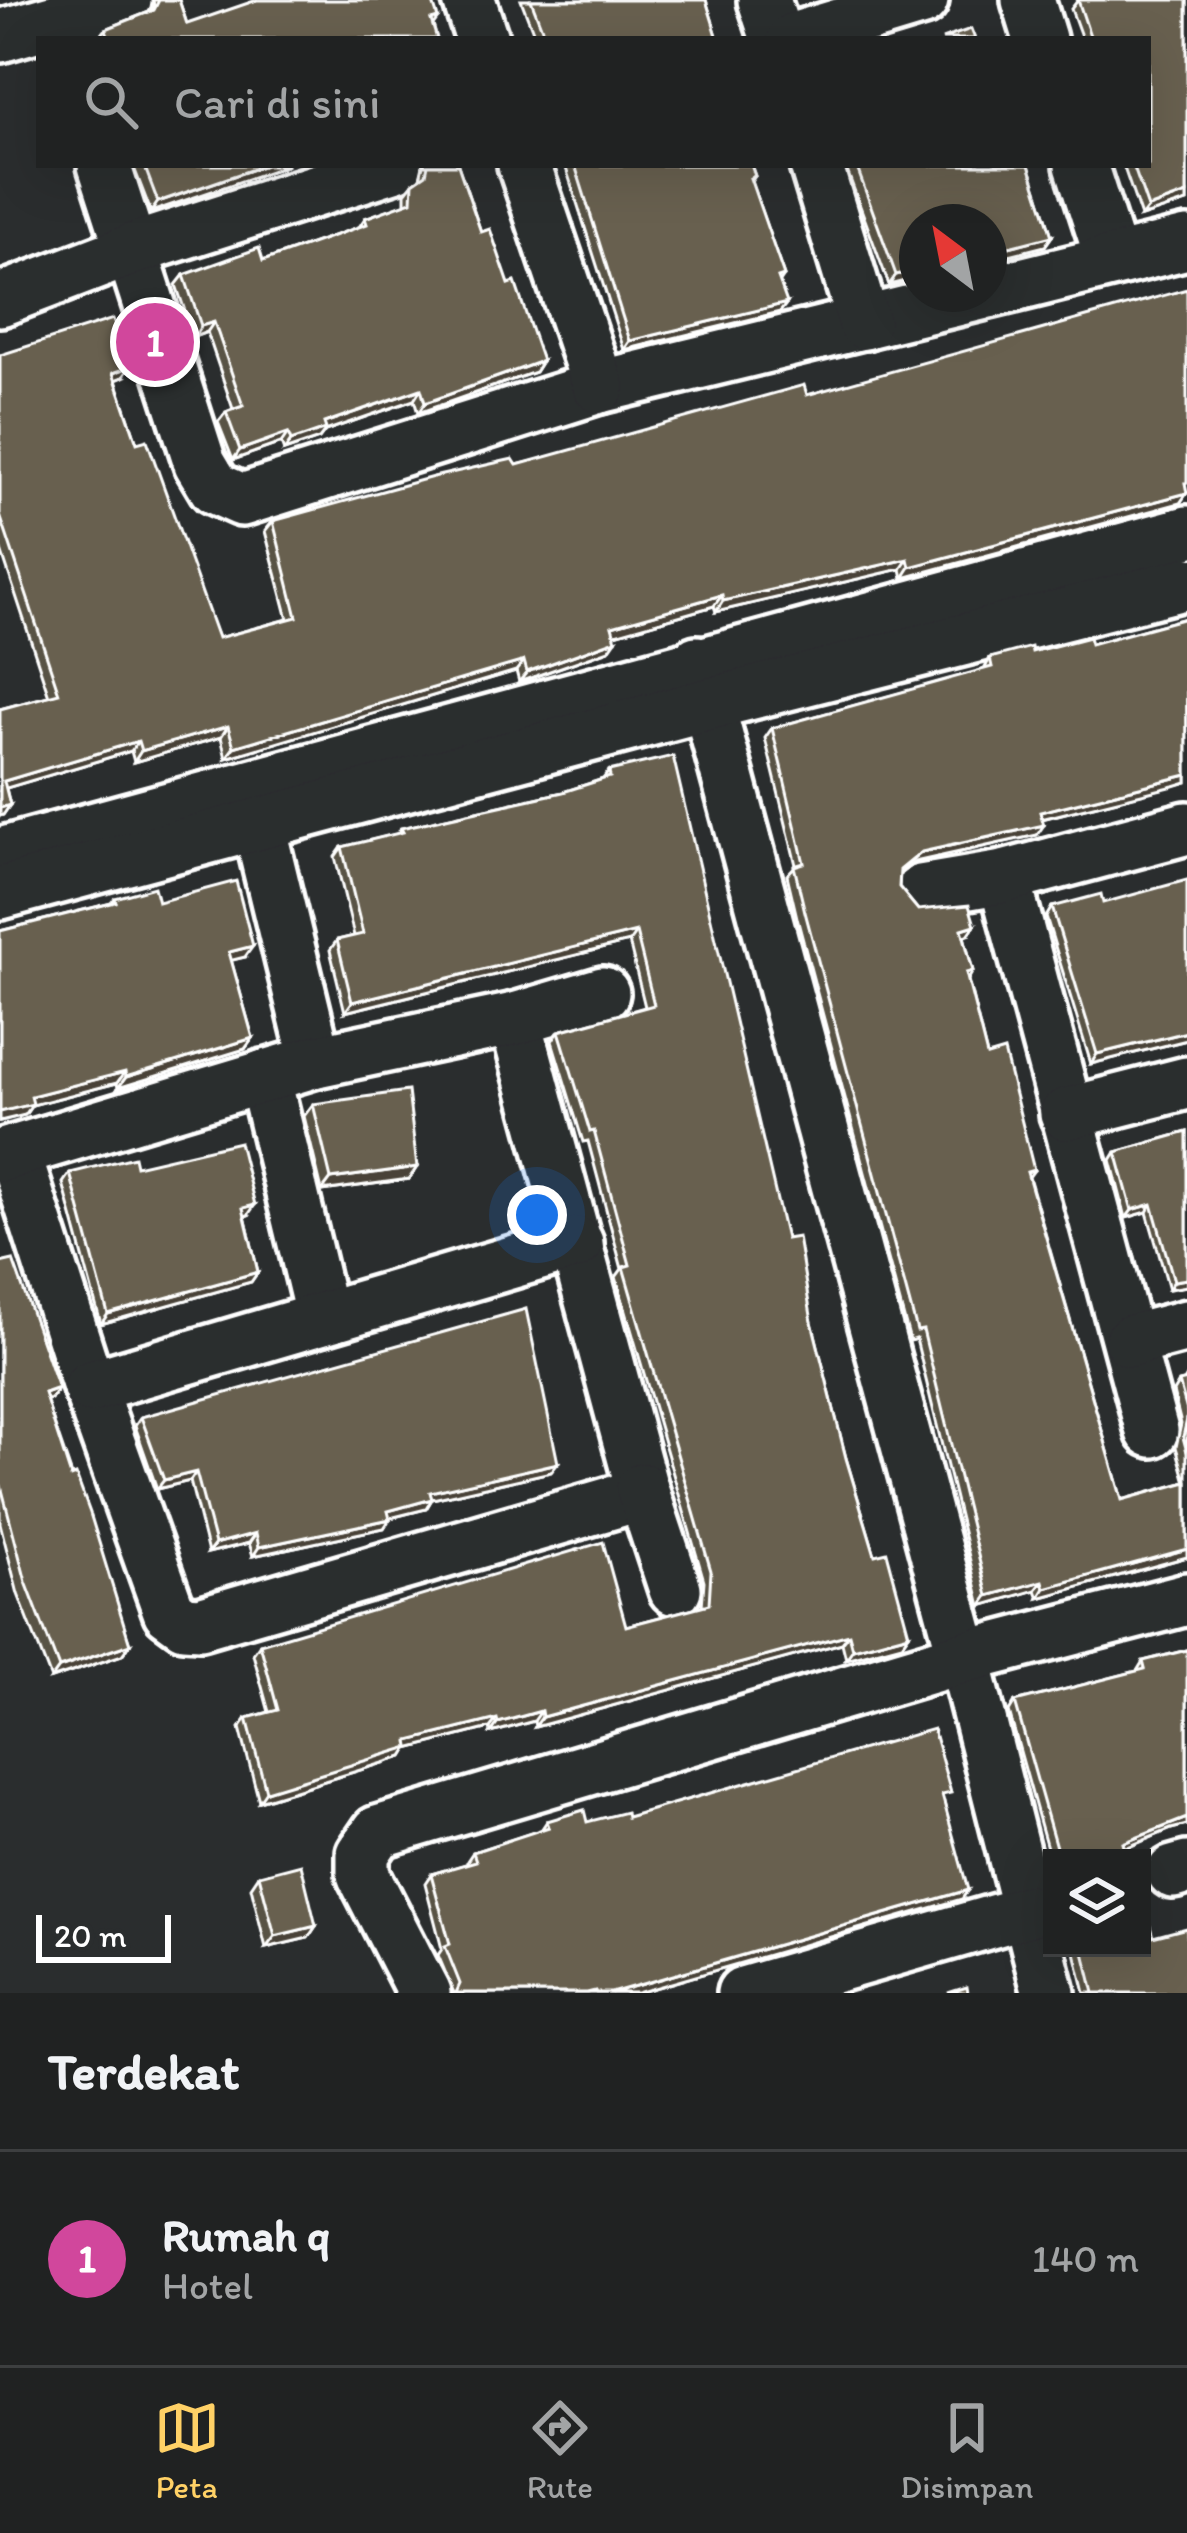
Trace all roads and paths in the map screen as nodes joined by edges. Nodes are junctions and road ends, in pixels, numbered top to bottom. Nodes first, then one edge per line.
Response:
1 (125, 0) edge
2 (469, 0) edge
3 (764, 0) edge
4 (922, 0) edge
5 (1028, 0) edge
6 (56, 30) edge
7 (0, 36) edge
8 (481, 36) edge
9 (776, 36) edge
10 (803, 36) edge
11 (1039, 36) edge
12 (105, 168) edge
13 (387, 168) edge
14 (525, 168) edge
15 (817, 168) edge
16 (1082, 168) edge
17 (1187, 243) edge
18 (133, 249) junction
19 (1112, 261) junction
20 (1007, 287) edge
21 (0, 300) edge
22 (909, 312) edge
23 (865, 323) junction
24 (599, 387) junction
25 (1187, 532) edge
26 (1187, 583) edge
27 (704, 682) junction
28 (254, 804) junction
29 (1187, 828) edge
30 (0, 854) edge
31 (1004, 877) junction
32 (921, 891) dead end
33 (0, 893) edge
34 (603, 993) dead end
35 (515, 1019) junction
36 (316, 1061) junction
37 (264, 1076) junction
38 (1187, 1083) edge
39 (1066, 1114) junction
40 (7, 1154) edge
41 (577, 1243) junction
42 (322, 1318) junction
43 (1187, 1326) edge
44 (1130, 1341) junction
45 (89, 1387) junction
46 (1153, 1431) dead end
47 (642, 1489) junction
48 (675, 1589) dead end
49 (1187, 1599) edge
50 (964, 1657) junction
51 (1028, 1911) junction
52 (424, 1993) edge
53 (742, 1993) edge
54 (1048, 1993) edge

1 - 6 street
2 - 8 street
3 - 9 street
4 - 10 street
5 - 11 street
6 - 7 street
12 - 18 street
13 - 18 street
14 - 24 street
15 - 23 street
16 - 19 street
17 - 19 street
18 - 21 street
18 - 24 street
19 - 20 street
22 - 23 street
23 - 24 street
25 - 27 street
26 - 27 street
27 - 28 street
27 - 50 street
28 - 30 street
28 - 33 street
28 - 36 street
29 - 31 street
31 - 32 street
31 - 39 street
34 - 35 street
35 - 36 street
35 - 41 street
36 - 37 street
37 - 40 street
37 - 42 street
38 - 39 street
39 - 44 street
40 - 45 street
41 - 42 street
41 - 47 street
42 - 45 street
43 - 44 street
44 - 46 street
45 - 47 street
47 - 48 street
49 - 50 street
50 - 51 street
50 - 52 street
51 - 53 street
51 - 54 street

